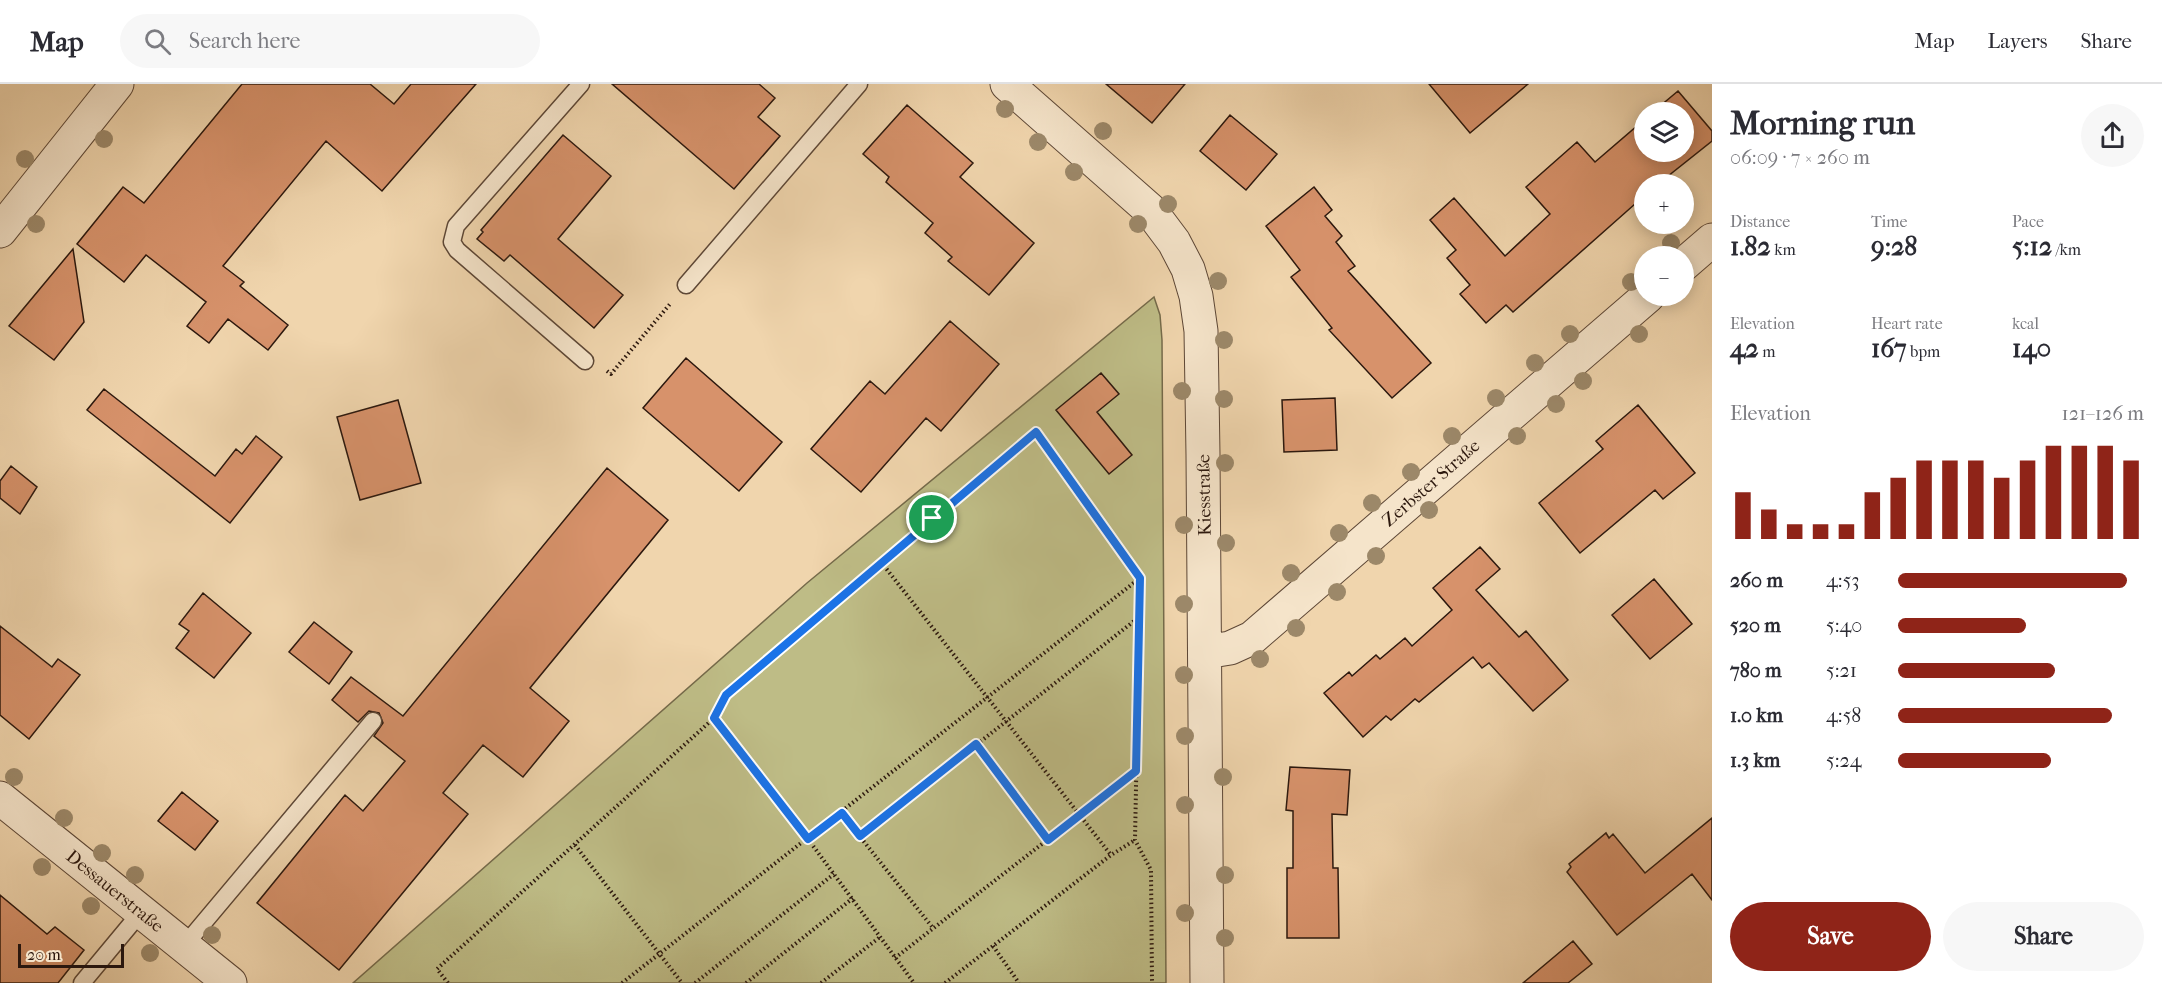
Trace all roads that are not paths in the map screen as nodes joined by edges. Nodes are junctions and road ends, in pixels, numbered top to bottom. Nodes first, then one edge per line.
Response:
1 (117, 84) edge
2 (581, 84) edge
3 (859, 84) edge
4 (1007, 84) edge
5 (0, 231) edge
6 (1712, 240) edge
7 (1694, 256) edge
8 (686, 285) road end
9 (1636, 306) edge
10 (585, 361) road end
11 (1205, 652) junction
12 (373, 721) dead end
13 (0, 798) edge
14 (141, 912) junction
15 (184, 946) junction
16 (82, 983) edge
17 (230, 983) edge
18 (1207, 983) edge

1 - 5 street
2 - 10 lane
3 - 8 lane
4 - 11 street, Kiesstraße
6 - 7 street
9 - 11 street, Zerbster Straße
11 - 18 street, Kiesstraße
12 - 15 lane
13 - 14 street, Dessauerstraße
14 - 15 street, Dessauerstraße
14 - 16 lane
15 - 17 street, Dessauerstraße

